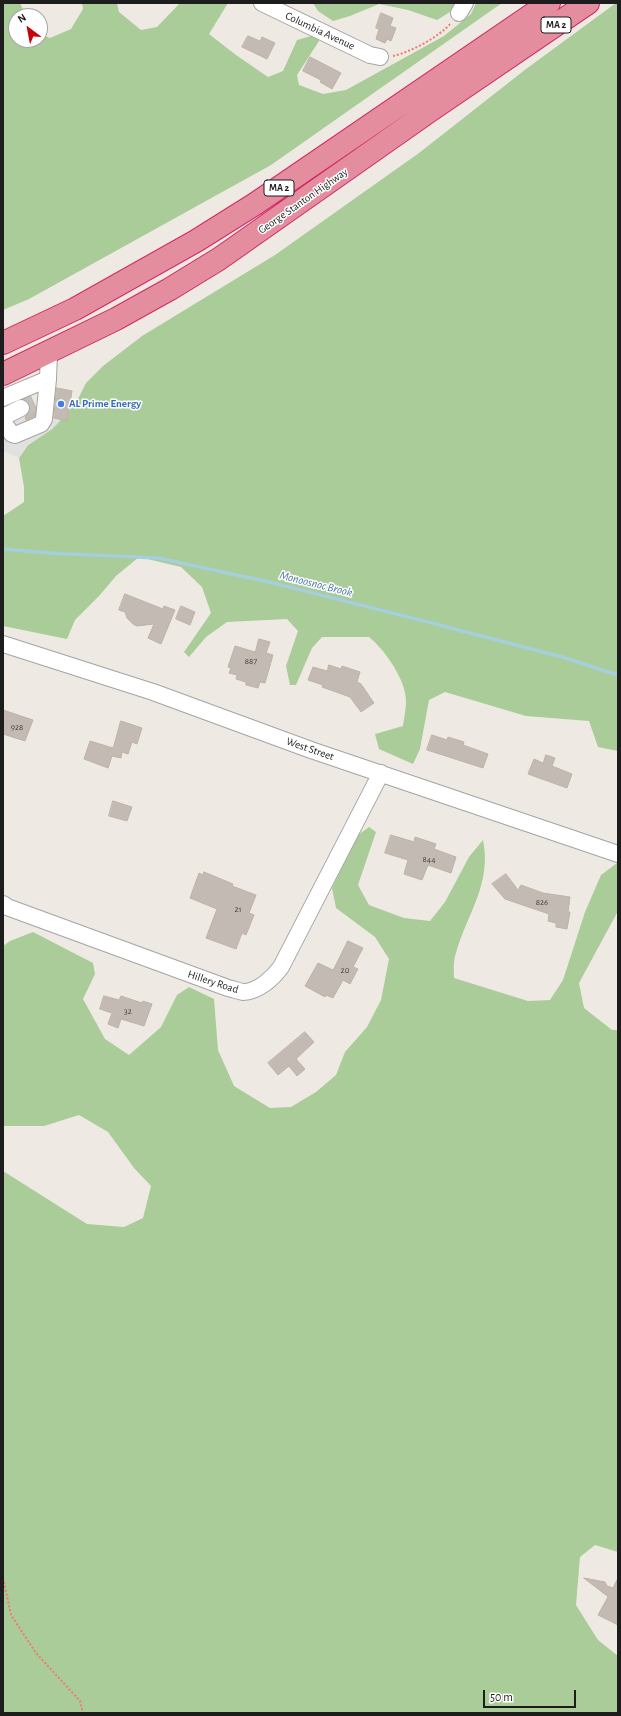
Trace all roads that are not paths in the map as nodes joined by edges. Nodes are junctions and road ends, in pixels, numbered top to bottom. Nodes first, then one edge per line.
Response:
1 (262, 3) edge
2 (531, 3) edge
3 (549, 3) edge
4 (588, 3) edge
5 (380, 57) road end
6 (425, 88) junction
7 (3, 343) edge
8 (49, 352) junction
9 (3, 374) edge
10 (48, 379) junction
11 (3, 398) edge
12 (34, 403) junction
13 (3, 417) edge
14 (3, 422) edge
15 (3, 644) edge
16 (381, 773) junction
17 (618, 854) edge
18 (3, 904) edge

1 - 5 street, Columbia Avenue
2 - 6 highway
3 - 6 highway, MA 2
4 - 8 highway, George Stanton Highway / MA 2
6 - 7 highway, MA 2
8 - 9 highway, George Stanton Highway / MA 2
8 - 10 street
10 - 11 street
10 - 12 street
12 - 13 street
12 - 14 street
15 - 16 street, West Street
16 - 17 street, West Street
16 - 18 street, Hillery Road

